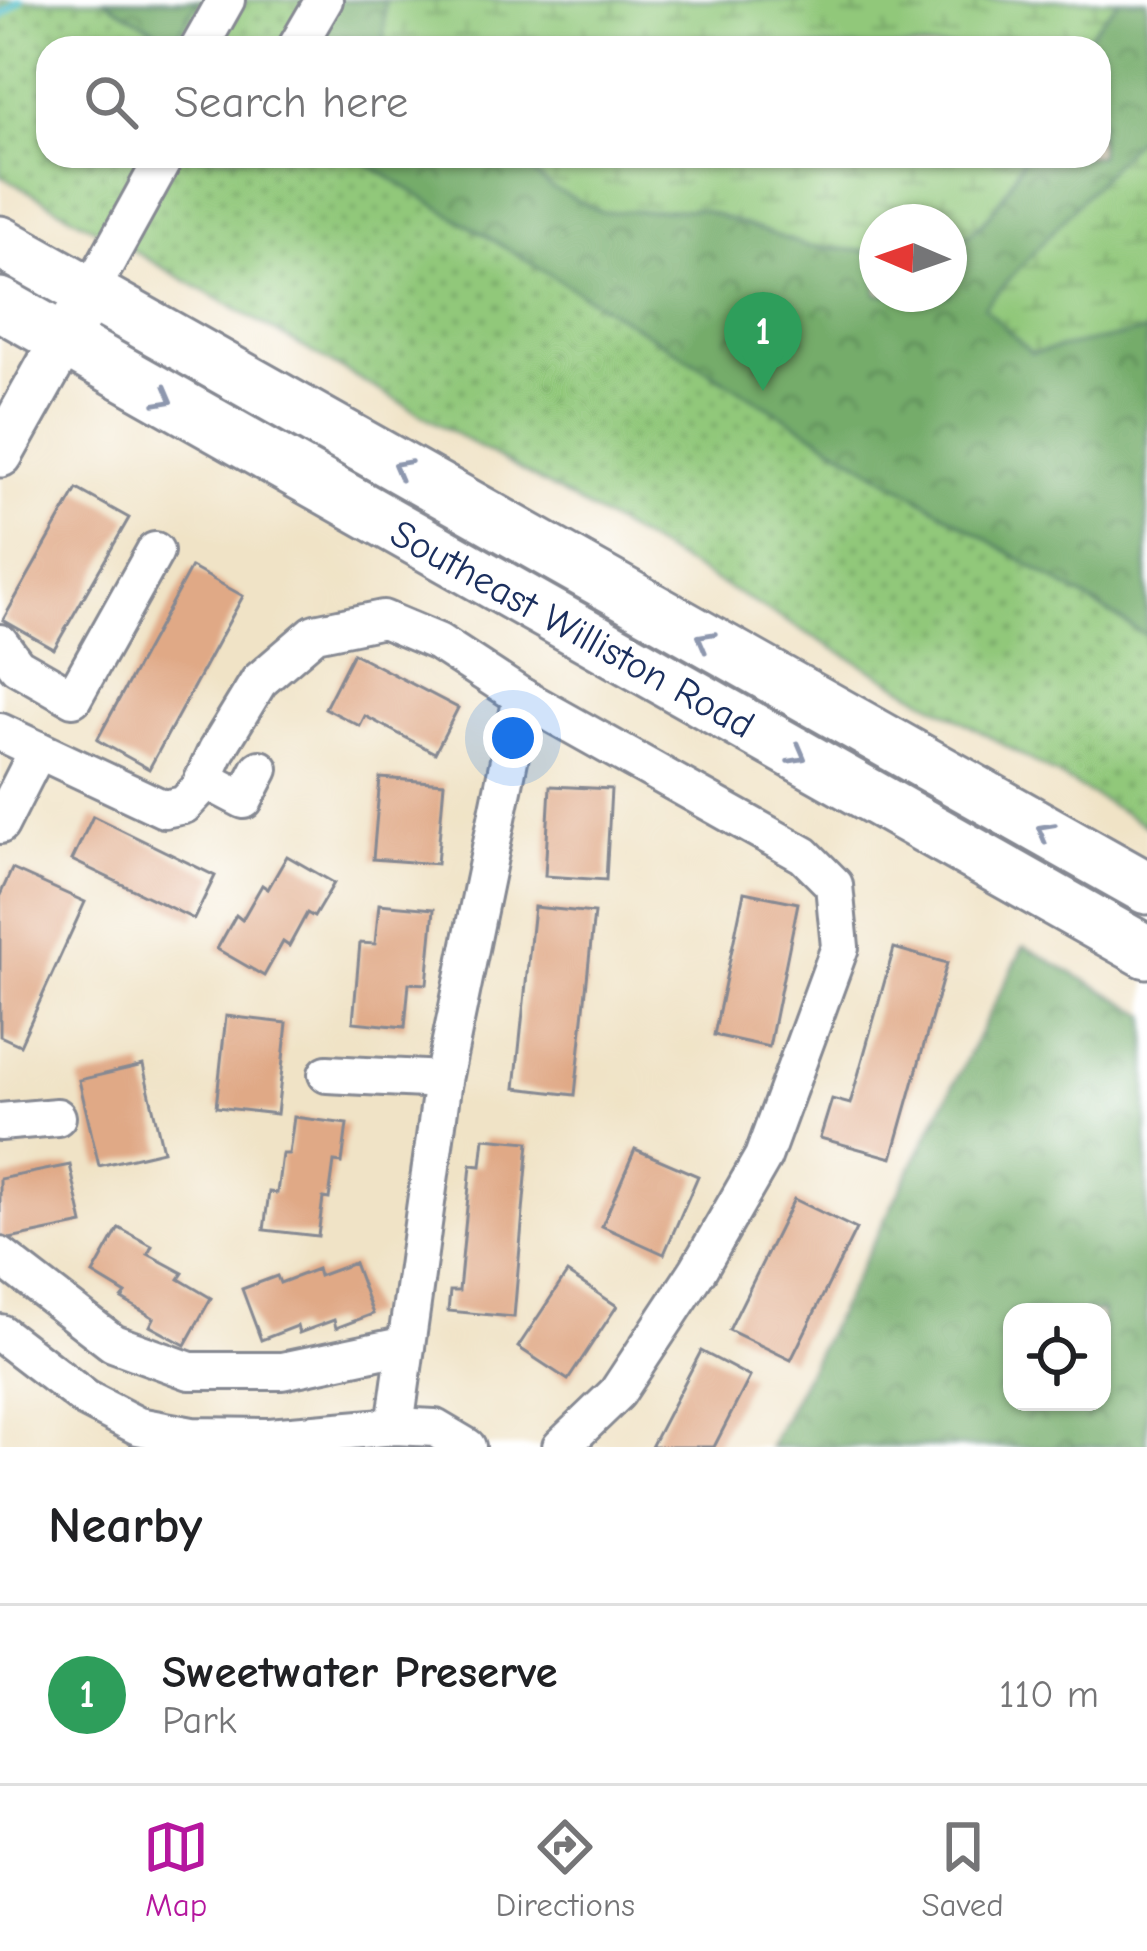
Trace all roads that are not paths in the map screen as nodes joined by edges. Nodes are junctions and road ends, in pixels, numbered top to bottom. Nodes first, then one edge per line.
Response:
1 (226, 0) edge
2 (324, 0) edge
3 (206, 36) edge
4 (303, 36) edge
5 (158, 168) edge
6 (0, 242) edge
7 (90, 292) junction
8 (0, 304) edge
9 (63, 341) junction
10 (0, 454) edge
11 (155, 550) dead end
12 (0, 643) edge
13 (522, 697) junction
14 (0, 732) edge
15 (38, 751) junction
16 (206, 780) junction
17 (245, 798) dead end
18 (0, 825) edge
19 (1147, 888) edge
20 (1147, 952) edge
21 (327, 1074) dead end
22 (443, 1080) junction
23 (57, 1117) dead end
24 (0, 1121) edge
25 (0, 1256) edge
26 (0, 1333) edge
27 (406, 1345) junction
28 (395, 1426) junction
29 (467, 1447) edge
30 (561, 1447) edge

1 - 3 street
2 - 4 street
5 - 7 street
6 - 7 highway, Southeast Williston Road
7 - 9 main road
19 -> 7 highway, Southeast Williston Road
8 - 9 highway, Southeast Williston Road
9 - 10 main road
9 -> 20 highway, Southeast Williston Road
11 - 12 street
13 - 16 street
13 - 22 street
13 - 30 street
14 - 15 street
15 - 16 street
15 - 18 street
16 - 17 street
21 - 22 street
22 - 27 street
23 - 24 street
25 - 27 street
26 - 28 street
27 - 28 street
28 - 29 street

